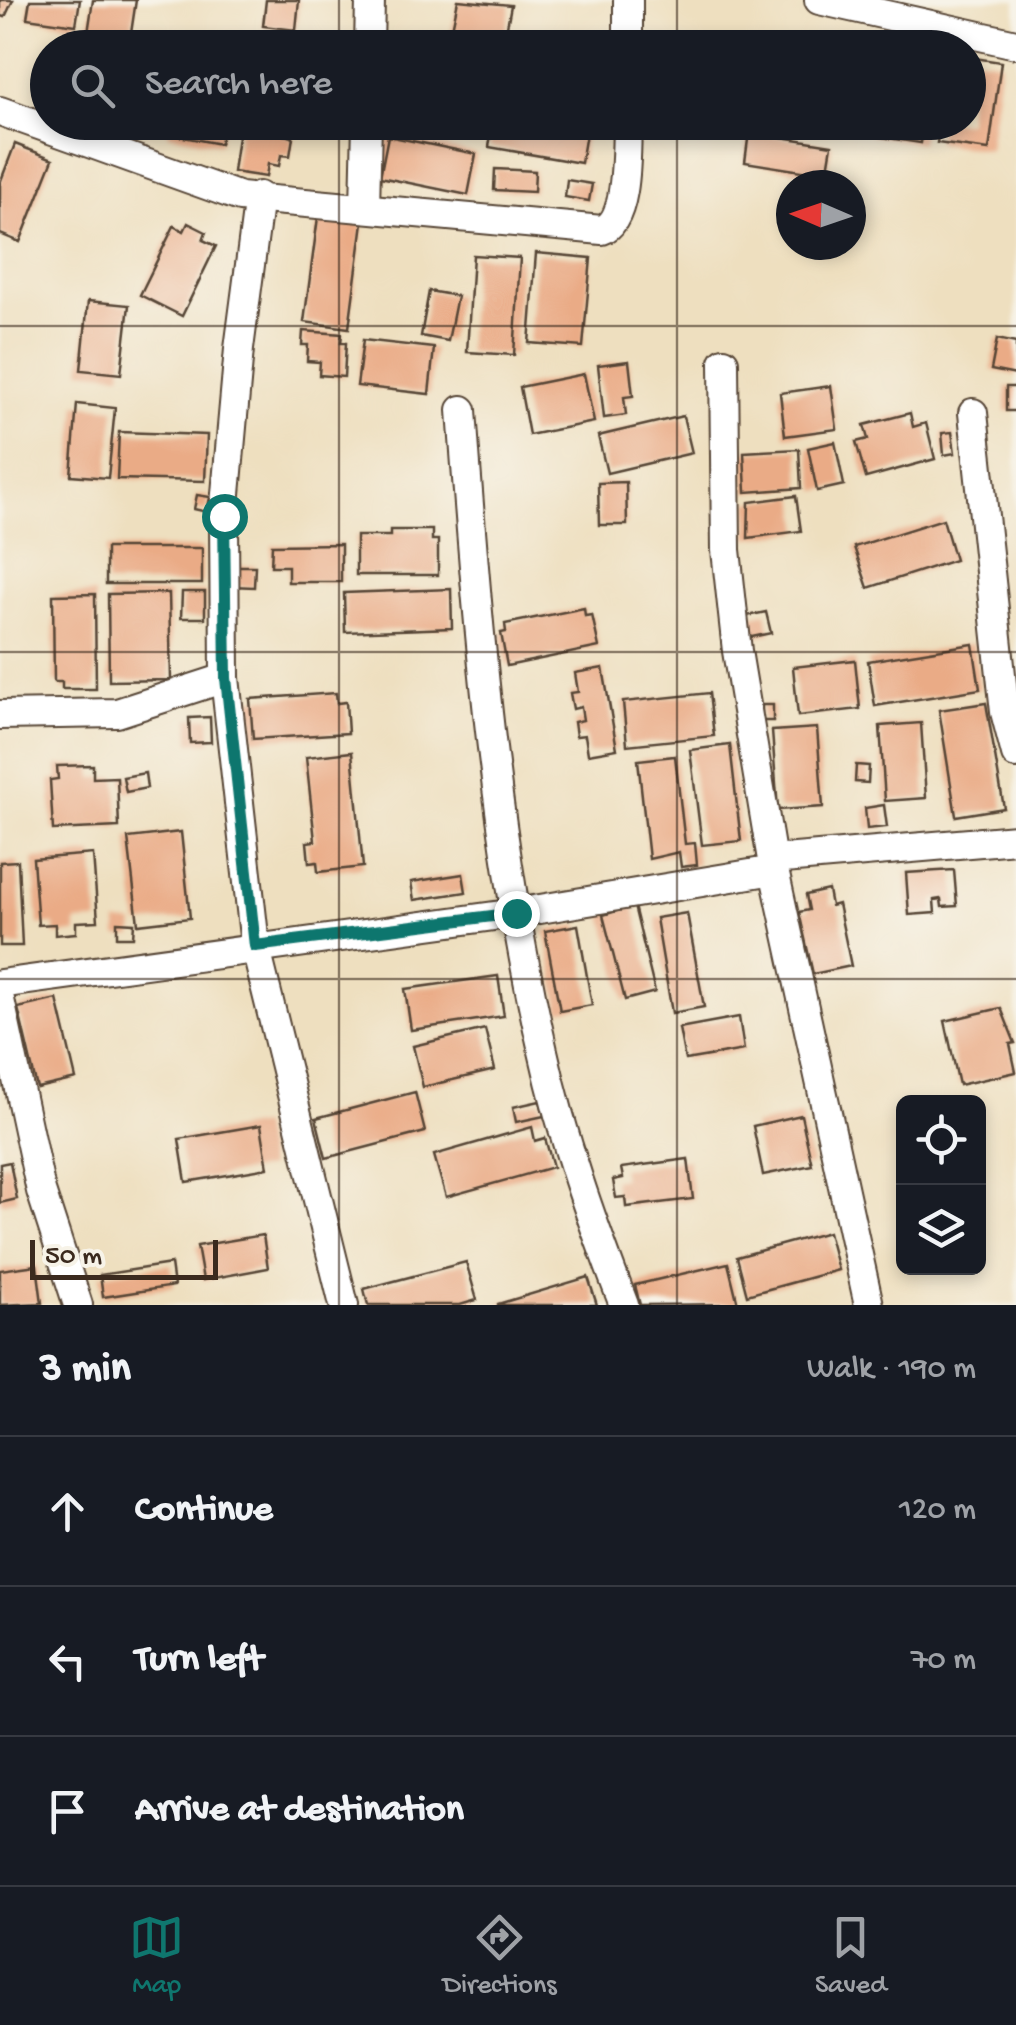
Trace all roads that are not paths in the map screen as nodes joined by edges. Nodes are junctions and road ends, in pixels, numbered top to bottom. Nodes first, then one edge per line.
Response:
1 (370, 0) edge
2 (628, 0) edge
3 (819, 0) edge
4 (369, 30) edge
5 (628, 30) edge
6 (953, 30) edge
7 (986, 37) edge
8 (1016, 44) edge
9 (0, 111) edge
10 (30, 122) edge
11 (81, 140) edge
12 (367, 140) edge
13 (627, 140) edge
14 (259, 196) junction
15 (365, 208) junction
16 (724, 362) dead end
17 (462, 410) dead end
18 (973, 413) dead end
19 (226, 678) junction
20 (0, 715) edge
21 (1016, 754) edge
22 (1016, 839) edge
23 (773, 864) junction
24 (516, 913) junction
25 (255, 946) junction
26 (0, 984) edge
27 (0, 1000) edge
28 (78, 1305) edge
29 (344, 1305) edge
30 (624, 1305) edge
31 (868, 1305) edge

1 - 4 street
2 - 5 street
3 - 6 street
7 - 8 street
9 - 10 street
11 - 14 street
12 - 15 street
13 - 15 street
14 - 15 street
14 - 19 street
16 - 23 street
17 - 24 street
18 - 21 street
19 - 20 street
19 - 25 street
22 - 23 street
23 - 24 street
23 - 31 street
24 - 25 street
24 - 30 street
25 - 26 street
25 - 29 street
27 - 28 street

